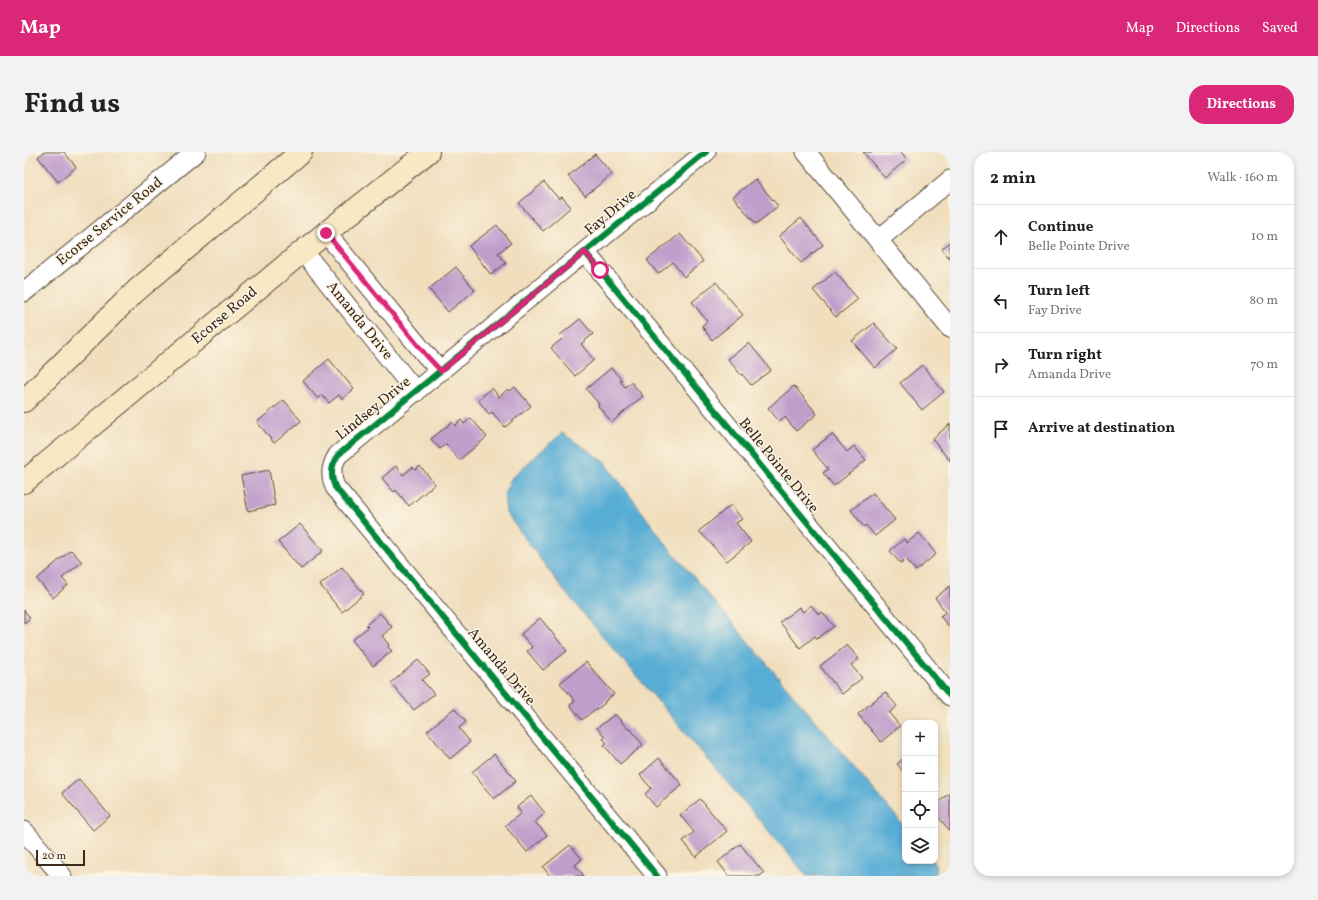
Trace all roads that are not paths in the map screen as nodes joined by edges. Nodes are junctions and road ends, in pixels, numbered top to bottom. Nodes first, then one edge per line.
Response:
1 (196, 152) edge
2 (301, 152) edge
3 (428, 152) edge
4 (706, 152) edge
5 (806, 152) edge
6 (950, 180) edge
7 (326, 233) junction
8 (878, 240) junction
9 (302, 251) junction
10 (585, 252) junction
11 (24, 292) edge
12 (950, 328) edge
13 (441, 371) junction
14 (416, 392) junction
15 (24, 401) edge
16 (332, 471) joint
17 (24, 482) edge
18 (950, 696) edge
19 (24, 831) edge
20 (62, 876) edge
21 (657, 876) edge

1 - 11 street, Ecorse Service Road
2 - 15 main road
3 - 7 main road, Ecorse Road
4 - 10 street, Fay Drive
5 - 8 street
6 - 8 street
7 - 9 main road, Ecorse Road
7 - 13 street, Amanda Drive
8 - 12 street
9 - 14 street, Amanda Drive
9 - 17 main road, Ecorse Road
10 - 13 street, Fay Drive
10 - 18 street, Belle Pointe Drive
13 - 14 street, Lindsey Drive
14 - 16 street, Lindsey Drive
16 - 21 street, Amanda Drive
19 - 20 street

